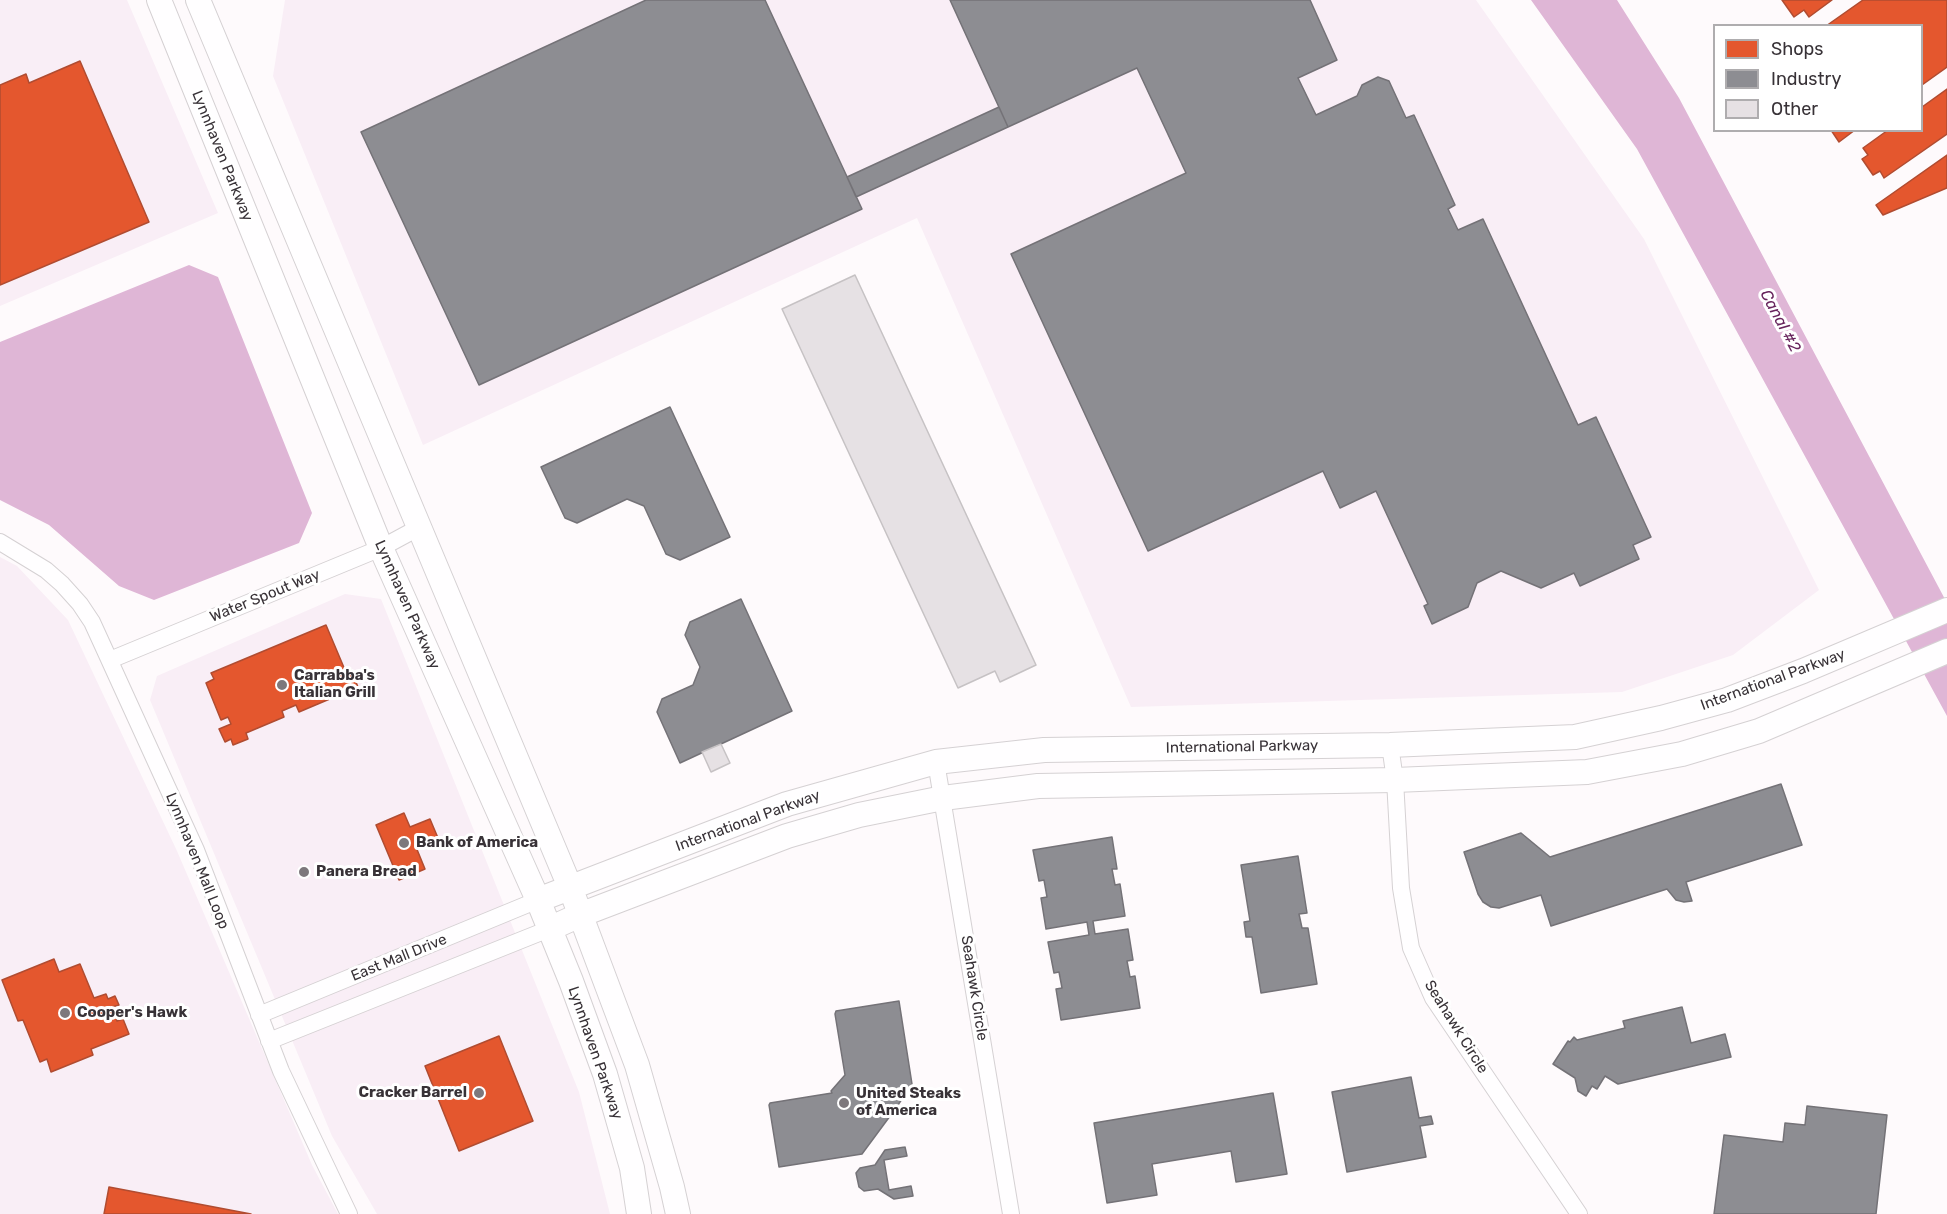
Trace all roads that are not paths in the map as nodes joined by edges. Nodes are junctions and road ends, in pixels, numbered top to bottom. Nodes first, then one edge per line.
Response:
1 (159, 0) edge
2 (198, 0) edge
3 (418, 528) junction
4 (0, 542) edge
5 (381, 548) junction
6 (1947, 610) edge
7 (1947, 651) edge
8 (110, 660) junction
9 (1390, 745) junction
10 (936, 762) junction
11 (1395, 780) junction
12 (943, 798) junction
13 (570, 887) junction
14 (538, 900) junction
15 (580, 915) junction
16 (549, 929) junction
17 (260, 1015) junction
18 (269, 1041) junction
19 (350, 1214) edge
20 (639, 1214) edge
21 (678, 1214) edge
22 (1011, 1214) edge
23 (1579, 1214) edge

1 - 5 main road, Lynnhaven Parkway
2 - 3 main road
3 - 5 street, Water Spout Way
3 - 13 main road
4 - 8 street, Lynnhaven Mall Loop
5 - 8 street, Water Spout Way
5 - 14 main road, Lynnhaven Parkway
6 - 9 main road, International Parkway
7 - 11 main road, International Parkway
8 - 17 street, Lynnhaven Mall Loop
9 - 10 main road, International Parkway
9 - 11 street, Seahawk Circle
10 - 12 street, Seahawk Circle
10 - 13 main road, International Parkway
11 - 12 main road, International Parkway
11 - 23 street, Seahawk Circle
12 - 15 main road, International Parkway
12 - 22 street, Seahawk Circle
13 - 14 main road, International Parkway
13 - 15 main road
14 - 16 main road, Lynnhaven Parkway
14 - 17 street, East Mall Drive
15 - 16 main road, International Parkway
15 - 21 main road
16 - 18 street, East Mall Drive
16 - 20 main road, Lynnhaven Parkway
17 - 18 street, Lynnhaven Mall Loop
18 - 19 street, Lynnhaven Mall Loop

